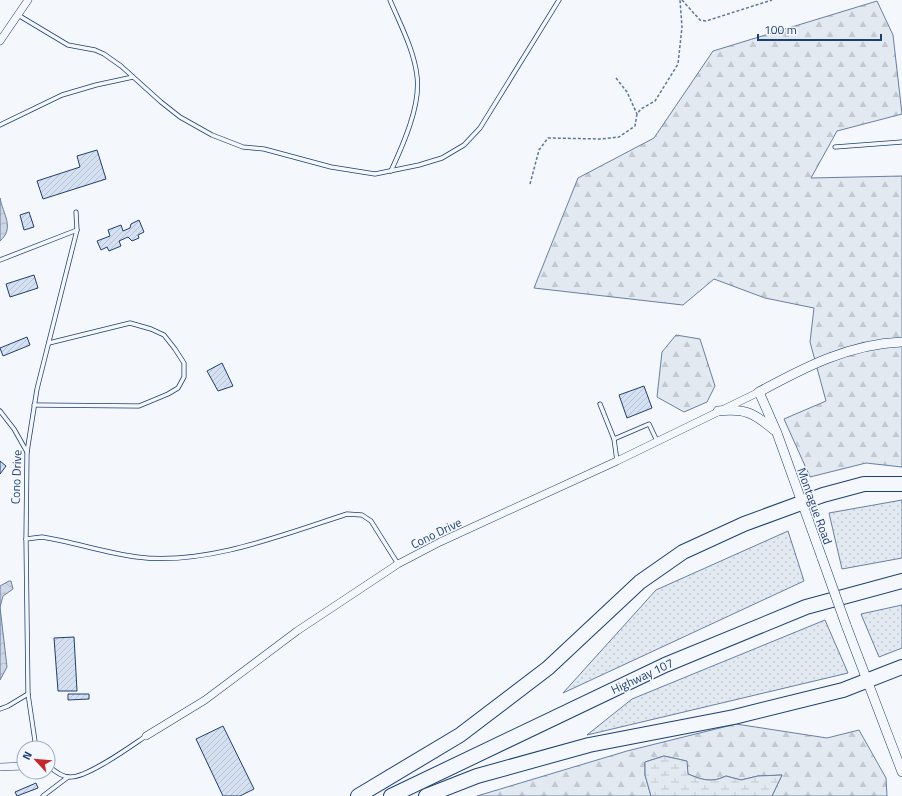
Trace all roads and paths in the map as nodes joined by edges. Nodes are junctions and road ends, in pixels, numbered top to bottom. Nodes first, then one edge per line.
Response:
1 (28, 0) edge
2 (390, 0) edge
3 (559, 0) edge
4 (681, 0) edge
5 (772, 0) edge
6 (18, 15) junction
7 (0, 41) edge
8 (133, 77) junction
9 (616, 78) dead end
10 (637, 114) junction
11 (0, 126) edge
12 (902, 142) edge
13 (835, 147) dead end
14 (392, 171) junction
15 (530, 184) dead end
16 (76, 212) dead end
17 (77, 230) junction
18 (0, 260) edge
19 (902, 342) edge
20 (48, 343) junction
21 (759, 392) junction
22 (600, 404) dead end
23 (34, 405) junction
24 (0, 411) edge
25 (718, 411) junction
26 (777, 433) junction
27 (614, 439) junction
28 (657, 441) junction
29 (27, 452) junction
30 (617, 461) junction
31 (902, 484) edge
32 (801, 503) junction
33 (26, 539) junction
34 (398, 564) junction
35 (902, 581) edge
36 (902, 667) edge
37 (867, 680) junction
38 (28, 694) junction
39 (0, 709) edge
40 (146, 736) joint
41 (34, 740) edge
42 (16, 766) edge
43 (0, 767) edge
44 (56, 770) edge
45 (902, 772) edge
46 (68, 777) junction
47 (43, 796) edge
48 (358, 796) edge
49 (391, 796) edge
50 (426, 796) edge

1 - 6 street
2 - 14 lane
3 - 14 lane
4 - 5 path
4 - 10 path
6 - 7 street
6 - 8 lane
8 - 11 lane
8 - 14 lane
9 - 10 path
10 - 15 path
12 - 13 lane
16 - 17 lane, Cono Drive
17 - 18 lane
17 - 20 lane, Cono Drive
19 - 21 street
20 - 23 lane, Cono Drive
20 - 23 lane
21 - 25 street, Cono Drive
21 - 26 street, Montague Road
22 - 27 lane
23 - 29 lane, Cono Drive
24 - 29 lane
25 - 26 street
25 - 28 street, Cono Drive
26 - 32 street, Montague Road
27 - 28 lane
27 - 30 lane
28 - 30 street, Cono Drive
29 - 33 lane, Cono Drive
30 - 34 street, Cono Drive
31 - 32 highway
32 - 37 street, Montague Road, bridge
32 - 48 highway
33 - 34 lane
33 - 38 lane, Cono Drive
34 - 40 street, Cono Drive
35 - 49 highway, Highway 107
36 - 37 highway
37 - 45 street, Montague Road
37 - 50 highway
38 - 39 lane
38 - 41 lane, Cono Drive
40 - 46 lane
42 - 43 street
44 - 46 lane
46 - 47 lane

